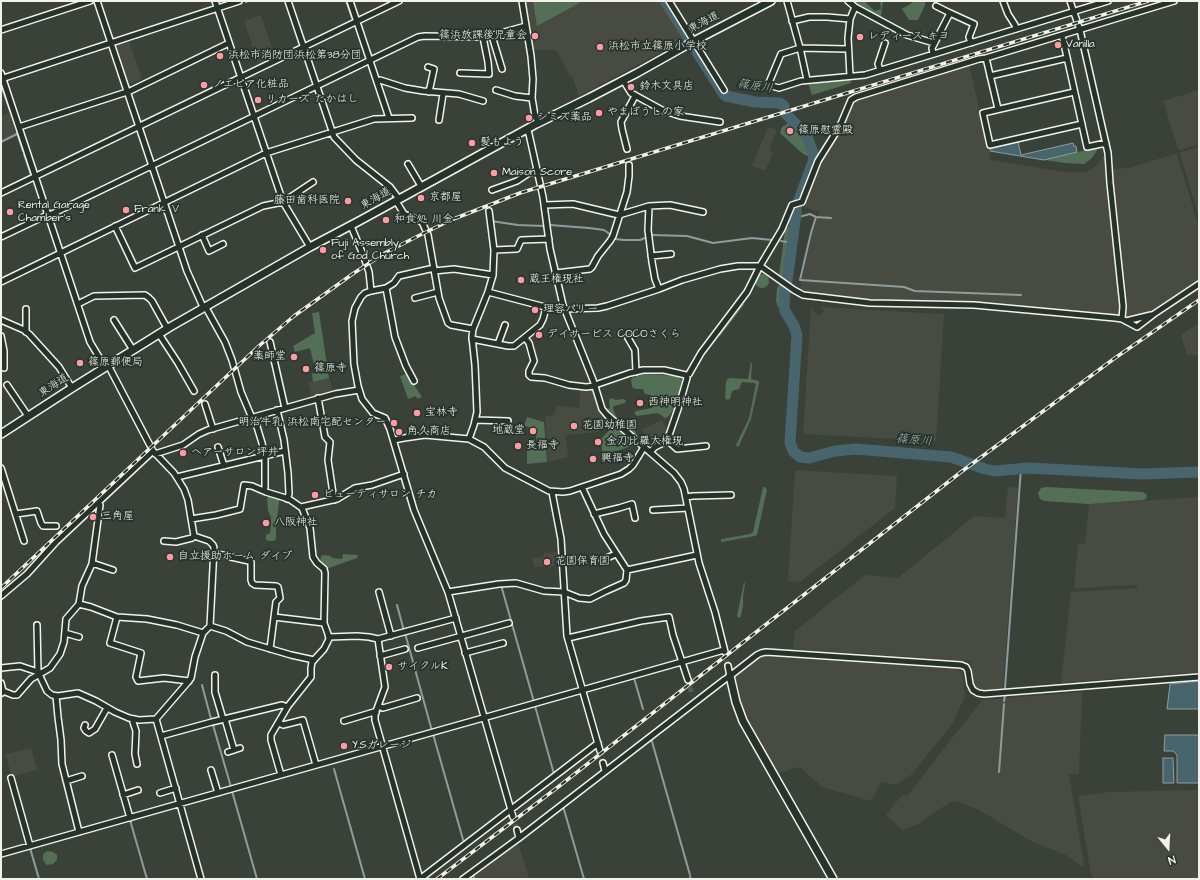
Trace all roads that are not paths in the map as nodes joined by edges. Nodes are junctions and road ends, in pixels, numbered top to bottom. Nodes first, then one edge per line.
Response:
1 (90, 1) edge
2 (97, 1) edge
3 (215, 1) edge
4 (239, 1) edge
5 (288, 1) edge
6 (350, 1) edge
7 (399, 1) edge
8 (522, 1) edge
9 (669, 1) edge
10 (771, 1) edge
11 (787, 1) edge
12 (848, 1) edge
13 (1003, 1) edge
14 (1070, 1) edge
15 (1108, 1) edge
16 (1174, 1) edge
17 (936, 6) dead end
18 (855, 7) junction
19 (218, 8) junction
20 (1074, 11) junction
21 (950, 13) junction
22 (850, 19) junction
23 (357, 21) junction
24 (792, 21) junction
25 (526, 26) junction
26 (1016, 29) junction
27 (1, 30) edge
28 (1080, 30) junction
29 (1062, 35) junction
30 (492, 36) junction
31 (483, 37) junction
32 (692, 42) junction
33 (111, 43) junction
34 (229, 43) junction
35 (885, 43) dead end
36 (934, 43) junction
37 (971, 43) junction
38 (304, 47) junction
39 (800, 48) junction
40 (848, 49) junction
41 (934, 54) junction
42 (986, 58) junction
43 (1067, 58) junction
44 (370, 60) junction
45 (428, 68) dead end
46 (502, 69) dead end
47 (880, 70) junction
48 (460, 73) dead end
49 (850, 76) junction
50 (990, 76) junction
51 (2, 77) edge
52 (241, 77) junction
53 (623, 80) junction
54 (807, 80) junction
55 (377, 81) junction
56 (317, 86) junction
57 (496, 90) dead end
58 (724, 90) dead end
59 (127, 92) junction
60 (429, 92) junction
61 (1074, 92) junction
62 (443, 94) junction
63 (635, 96) junction
64 (532, 98) junction
65 (483, 101) dead end
66 (998, 109) junction
67 (254, 116) junction
68 (388, 118) junction
69 (412, 118) dead end
70 (439, 120) dead end
71 (538, 122) junction
72 (720, 122) dead end
73 (1082, 124) junction
74 (139, 126) junction
75 (19, 127) junction
76 (527, 129) junction
77 (332, 132) junction
78 (1106, 143) junction
79 (627, 149) dead end
80 (266, 153) junction
81 (408, 164) dead end
82 (629, 164) dead end
83 (152, 166) junction
84 (538, 171) junction
85 (36, 176) junction
86 (312, 182) dead end
87 (421, 186) junction
88 (492, 190) dead end
89 (1, 193) edge
90 (398, 200) junction
91 (164, 202) junction
92 (283, 202) junction
93 (545, 205) junction
94 (649, 206) junction
95 (489, 211) dead end
96 (703, 212) dead end
97 (48, 215) junction
98 (619, 215) junction
99 (115, 226) junction
100 (351, 226) junction
101 (202, 235) junction
102 (1, 237) edge
103 (549, 239) junction
104 (179, 247) junction
105 (310, 247) junction
106 (494, 250) junction
107 (61, 252) junction
108 (221, 252) dead end
109 (671, 254) dead end
110 (651, 256) junction
111 (760, 266) junction
112 (434, 270) junction
113 (556, 273) junction
114 (492, 275) junction
115 (1, 282) edge
116 (1199, 284) edge
117 (386, 288) junction
118 (659, 289) junction
119 (371, 291) junction
120 (438, 292) junction
121 (488, 292) junction
122 (415, 298) dead end
123 (78, 304) junction
124 (204, 307) junction
125 (546, 308) junction
126 (26, 309) dead end
127 (565, 309) junction
128 (1154, 314) junction
129 (1, 320) edge
130 (114, 320) dead end
131 (1124, 320) junction
132 (505, 325) dead end
133 (168, 328) junction
134 (472, 329) junction
135 (26, 332) junction
136 (159, 334) junction
137 (1, 336) edge
138 (525, 338) junction
139 (628, 338) dead end
140 (472, 339) junction
141 (270, 342) dead end
142 (498, 344) junction
143 (133, 350) junction
144 (3, 365) edge
145 (106, 366) junction
146 (636, 372) junction
147 (686, 376) junction
148 (414, 381) dead end
149 (7, 385) dead end
150 (595, 386) junction
151 (72, 388) junction
152 (359, 390) junction
153 (194, 391) dead end
154 (318, 398) junction
155 (205, 404) dead end
156 (285, 408) junction
157 (277, 410) junction
158 (28, 416) junction
159 (253, 417) junction
160 (476, 420) junction
161 (508, 421) dead end
162 (213, 429) junction
163 (1, 434) edge
164 (469, 439) junction
165 (394, 440) junction
166 (667, 440) junction
167 (706, 446) dead end
168 (218, 447) dead end
169 (644, 447) junction
170 (285, 451) junction
171 (154, 452) junction
172 (650, 452) junction
173 (264, 456) junction
174 (224, 466) junction
175 (1, 468) edge
176 (404, 474) junction
177 (177, 477) junction
178 (582, 487) junction
179 (264, 491) junction
180 (552, 492) junction
181 (731, 495) dead end
182 (287, 498) junction
183 (686, 498) junction
184 (334, 500) junction
185 (98, 502) junction
186 (301, 507) junction
187 (688, 508) junction
188 (653, 510) dead end
189 (16, 514) junction
190 (594, 514) junction
191 (635, 518) dead end
192 (191, 519) junction
193 (56, 526) dead end
194 (194, 536) junction
195 (24, 541) dead end
196 (164, 541) dead end
197 (213, 553) junction
198 (616, 554) junction
199 (697, 555) junction
200 (602, 560) dead end
201 (92, 563) junction
202 (113, 570) dead end
203 (627, 570) junction
204 (379, 592) dead end
205 (448, 592) junction
206 (564, 592) junction
207 (1, 596) edge
208 (79, 604) junction
209 (117, 617) junction
210 (274, 617) junction
211 (456, 618) junction
212 (324, 623) junction
213 (509, 623) dead end
214 (37, 625) dead end
215 (210, 626) junction
216 (65, 633) junction
217 (203, 633) junction
218 (329, 636) junction
219 (391, 636) junction
220 (461, 636) junction
221 (79, 637) dead end
222 (568, 638) junction
223 (378, 639) junction
224 (503, 642) dead end
225 (418, 648) dead end
226 (270, 649) junction
227 (405, 649) dead end
228 (466, 653) junction
229 (380, 656) junction
230 (314, 660) junction
231 (682, 662) junction
232 (728, 666) tunnel mouth
233 (1, 668) edge
234 (39, 673) junction
235 (215, 675) dead end
236 (730, 676) junction
237 (1199, 677) edge
238 (688, 680) tunnel mouth
239 (189, 681) junction
240 (1, 683) edge
241 (582, 690) junction
242 (2, 692) edge
243 (692, 695) tunnel mouth
244 (56, 696) junction
245 (417, 698) dead end
246 (694, 702) junction
247 (378, 706) junction
248 (287, 707) junction
249 (107, 708) junction
250 (376, 713) junction
251 (484, 718) junction
252 (156, 719) junction
253 (224, 719) junction
254 (134, 720) junction
255 (344, 721) dead end
256 (279, 723) junction
257 (85, 725) dead end
258 (161, 736) junction
259 (598, 743) junction
260 (382, 746) junction
261 (234, 750) dead end
262 (600, 751) tunnel mouth
263 (112, 755) dead end
264 (603, 763) tunnel mouth
265 (137, 764) dead end
266 (316, 765) junction
267 (211, 770) dead end
268 (605, 771) junction
269 (281, 775) junction
270 (82, 776) dead end
271 (11, 778) dead end
272 (66, 781) junction
273 (176, 788) junction
274 (138, 790) dead end
275 (160, 793) dead end
276 (218, 793) junction
277 (123, 794) junction
278 (180, 804) junction
279 (511, 810) junction
280 (513, 817) tunnel mouth
281 (130, 818) junction
282 (517, 830) tunnel mouth
283 (79, 832) junction
284 (519, 838) junction
285 (30, 846) junction
286 (1, 854) edge
287 (201, 879) edge
288 (420, 879) edge
289 (464, 879) edge
290 (833, 879) edge

1 - 27 street
2 - 33 street
3 - 19 street
4 - 19 street
5 - 38 street
6 - 23 street
7 - 23 street
8 - 25 street
9 - 32 street
10 - 32 main road, 東海道
11 - 24 street
12 - 18 street
13 - 26 street
14 - 20 street
15 - 20 street
16 - 28 street
17 - 21 street
18 - 22 street
18 - 36 street
19 - 33 street
19 - 34 street
20 - 26 street
20 - 28 street
21 - 36 street
21 - 37 street
22 - 24 street
22 - 40 street
23 - 38 street
23 - 44 street
24 - 39 street
25 - 30 street
25 - 64 street
26 - 37 street
28 - 29 street
28 - 78 street
29 - 42 street
29 - 43 street
30 - 31 street
30 - 46 street
31 - 44 street
31 - 48 street
32 - 53 main road, 東海道
32 - 58 street
33 - 51 street
33 - 59 street
34 - 52 street
34 - 59 street
35 - 47 street
36 - 41 street
37 - 41 street
38 - 52 street
38 - 56 street
39 - 40 street
39 - 54 street
39 - 54 street
40 - 49 street
41 - 47 street
42 - 50 street
42 - 111 street
43 - 50 street
43 - 61 street
44 - 55 street
44 - 56 street
45 - 60 street
47 - 49 street
49 - 54 street
50 - 66 street
51 - 75 street
52 - 67 street
52 - 74 street
53 - 63 street
53 - 71 main road, 東海道
55 - 60 street
55 - 68 street
56 - 67 street
56 - 77 street
57 - 64 street
59 - 74 street
59 - 75 street
60 - 62 street
61 - 66 street
61 - 73 street
62 - 65 street
62 - 70 street
63 - 72 street
63 - 79 street
64 - 71 street
66 - 73 street
67 - 80 street
67 - 83 street
68 - 69 street
68 - 77 street
71 - 76 main road, 東海道
73 - 78 street
74 - 83 street
74 - 85 street
75 - 85 street
76 - 84 street
76 - 87 main road, 東海道
77 - 80 street
77 - 90 street
78 - 131 street
80 - 91 street
80 - 92 street
81 - 87 street
82 - 98 street
83 - 91 street
83 - 97 street
84 - 88 street
84 - 93 street
85 - 89 street
85 - 97 street
86 - 92 street
87 - 90 main road, 東海道
90 - 100 main road, 東海道
90 - 112 street
91 - 99 street
91 - 104 street
92 - 101 street
92 - 105 street
93 - 98 street
93 - 103 street
94 - 96 street
94 - 98 street
94 - 110 street
95 - 106 street
97 - 102 street
97 - 107 street
98 - 113 street
99 - 104 street
99 - 107 street
100 - 105 main road, 東海道
100 - 119 street
101 - 104 street
101 - 108 street
103 - 106 street
103 - 113 street
104 - 124 street
105 - 124 main road, 東海道
106 - 114 street
107 - 115 street
107 - 123 street
109 - 110 street
110 - 118 street
111 - 118 street
111 - 131 street
111 - 147 street
112 - 114 street
112 - 117 street
112 - 120 street
113 - 127 street
114 - 121 street
116 - 128 street
117 - 119 street
117 - 148 street
118 - 127 street
119 - 152 street
120 - 122 street
120 - 134 street
121 - 125 street
121 - 134 street
123 - 133 street
123 - 145 street
124 - 133 main road, 東海道
124 - 159 street
125 - 127 street
125 - 138 street
126 - 135 street
127 - 150 street
128 - 131 street
128 - 131 street
129 - 135 street
130 - 143 street
132 - 142 street
133 - 136 main road, 東海道
134 - 140 street
135 - 151 street
136 - 143 main road, 東海道
136 - 153 street
137 - 144 street
138 - 142 street
138 - 150 street
139 - 146 street
140 - 142 street
140 - 160 street
141 - 156 street
143 - 145 main road, 東海道
145 - 151 main road, 東海道
145 - 171 street
146 - 147 street
146 - 150 street
147 - 166 street
149 - 158 street
150 - 169 street
151 - 158 main road, 東海道
152 - 154 street
152 - 165 street
154 - 156 street
154 - 184 street
155 - 162 street
156 - 157 street
157 - 159 street
157 - 170 street
158 - 163 main road, 東海道
159 - 162 street
159 - 173 street
160 - 161 street
160 - 164 street
162 - 171 street
164 - 165 street
164 - 180 street
165 - 176 street
166 - 167 street
166 - 172 street
168 - 174 street
169 - 172 street
169 - 178 street
170 - 173 street
170 - 182 street
171 - 177 street
171 - 185 street
172 - 183 street
173 - 174 street
173 - 179 street
174 - 177 street
175 - 189 street
176 - 184 street
176 - 205 street
177 - 192 street
178 - 180 street
178 - 190 street
179 - 182 street
179 - 192 street
180 - 206 street
181 - 183 street
182 - 186 street
183 - 187 street
184 - 186 street
185 - 201 street
185 - 207 street
186 - 212 street
187 - 188 street
187 - 199 street
189 - 193 street
189 - 195 street
190 - 191 street
190 - 198 street
192 - 194 street
194 - 196 street
194 - 197 street
197 - 210 street
197 - 215 street
198 - 200 street
198 - 203 street
199 - 203 street
199 - 231 street
201 - 202 street
201 - 208 street
203 - 206 street
204 - 219 street
205 - 206 street
205 - 211 street
206 - 222 street
208 - 209 street
208 - 216 street
209 - 217 street
209 - 239 street
210 - 212 street
210 - 226 street
211 - 219 street
211 - 220 street
212 - 218 street
213 - 220 street
214 - 234 street
215 - 217 street
215 - 226 street
216 - 221 street
216 - 234 street
217 - 239 street
218 - 223 street
218 - 230 street
219 - 223 street
220 - 225 street
220 - 228 street
222 - 231 street
222 - 241 street
223 - 229 street
224 - 228 street
226 - 230 street
227 - 229 street
228 - 251 street
229 - 247 street
230 - 248 street
231 - 238 street
231 - 241 street
232 - 236 street
233 - 234 street
234 - 242 street
234 - 244 street
235 - 253 street
236 - 237 street
236 - 246 street
236 - 290 main road
239 - 252 street
240 - 242 street
241 - 251 street
241 - 259 street
243 - 246 street
244 - 249 street
244 - 272 street
245 - 247 street
246 - 268 street
247 - 250 street
248 - 253 street
248 - 256 street
249 - 254 street
249 - 257 street
250 - 255 street
250 - 260 street
251 - 260 street
251 - 279 street
252 - 254 street
252 - 258 street
253 - 258 street
253 - 261 street
254 - 265 street
256 - 266 street
256 - 269 street
258 - 273 street
259 - 262 street
259 - 279 street
260 - 266 street
260 - 288 street
263 - 277 street
264 - 268 street
266 - 269 street
267 - 276 street
268 - 284 street
269 - 276 street
270 - 272 street
271 - 285 street
272 - 283 street
273 - 275 street
273 - 278 street
274 - 277 street
276 - 278 street
277 - 281 street
278 - 281 street
278 - 287 street
279 - 280 street
279 - 288 street
281 - 283 street
282 - 284 street
283 - 285 street
284 - 289 street
285 - 286 street

